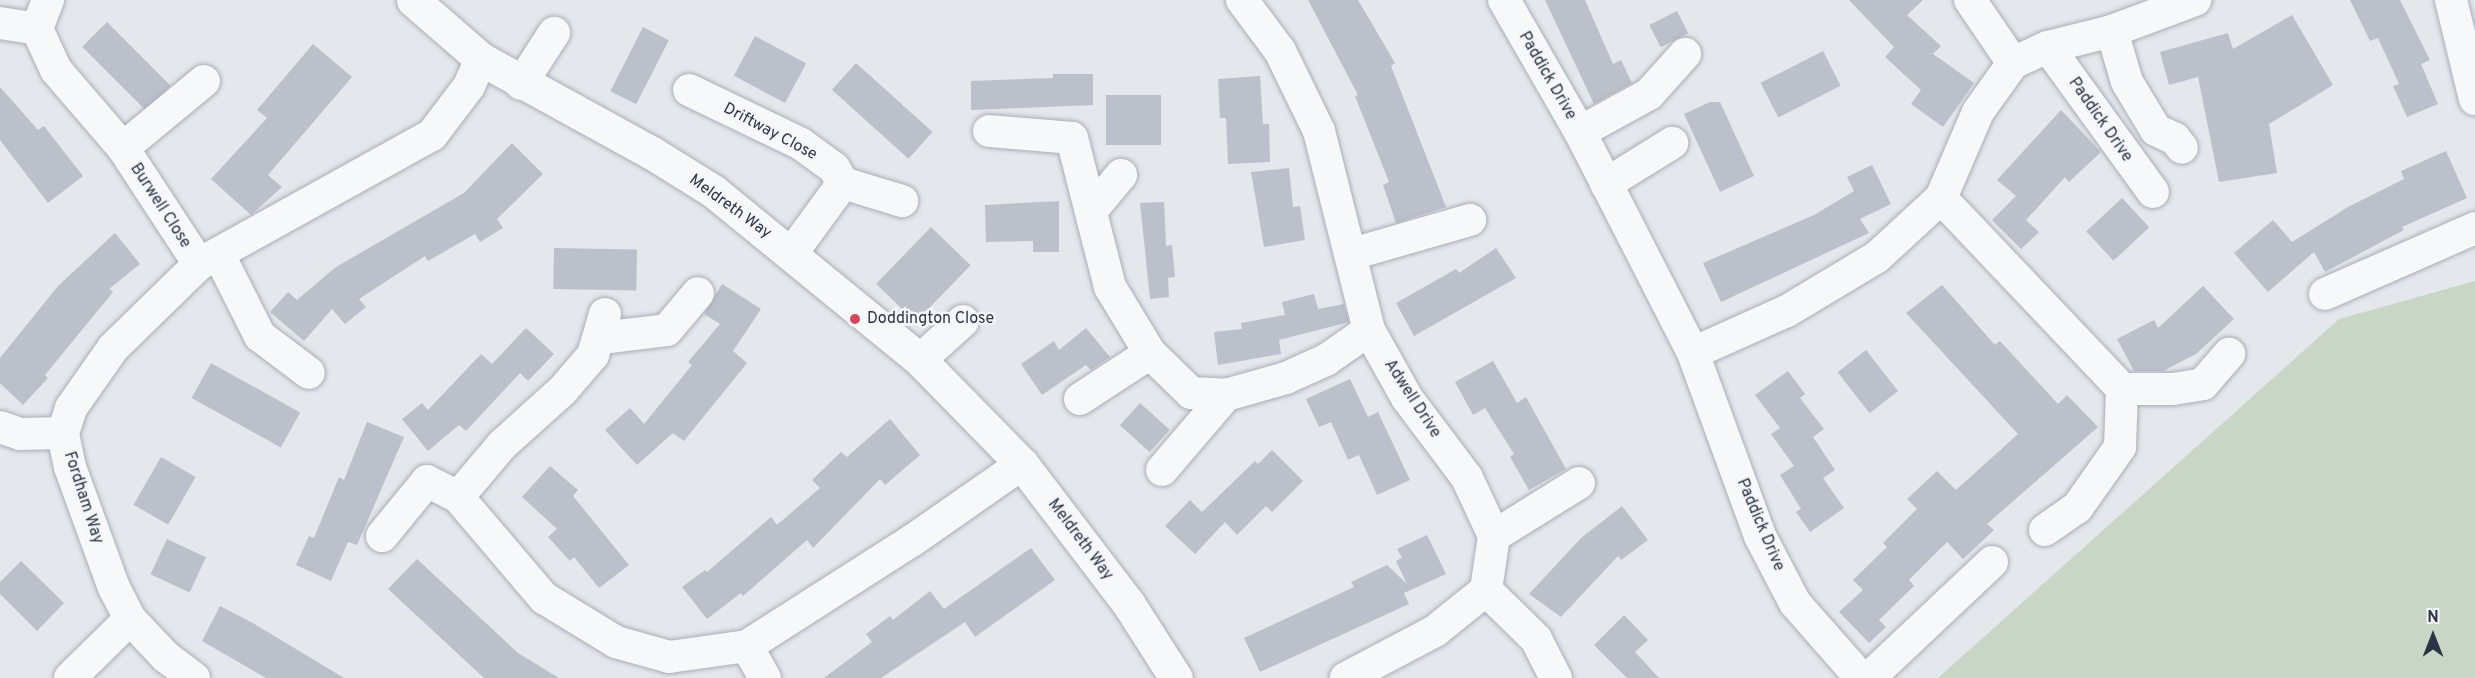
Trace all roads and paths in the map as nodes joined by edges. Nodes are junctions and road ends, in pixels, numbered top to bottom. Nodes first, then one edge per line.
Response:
1 (48, 0) edge
2 (413, 0) edge
3 (1242, 0) edge
4 (1504, 0) edge
5 (1970, 0) edge
6 (2195, 0) edge
7 (2451, 0) edge
8 (0, 23) edge
9 (37, 29) junction
10 (2112, 31) junction
11 (554, 33) dead end
12 (2048, 47) junction
13 (1685, 54) dead end
14 (481, 59) junction
15 (2013, 63) junction
16 (204, 81) dead end
17 (520, 84) junction
18 (689, 90) dead end
19 (2475, 99) edge
20 (989, 131) dead end
21 (1580, 132) junction
22 (1672, 143) dead end
23 (123, 148) junction
24 (2182, 148) dead end
25 (1121, 175) dead end
26 (843, 183) junction
27 (1606, 184) junction
28 (2153, 192) dead end
29 (1941, 198) junction
30 (902, 201) dead end
31 (1091, 211) junction
32 (1470, 220) dead end
33 (2475, 228) edge
34 (792, 254) junction
35 (1352, 254) junction
36 (209, 260) junction
37 (698, 293) dead end
38 (2325, 294) dead end
39 (963, 321) dead end
40 (1369, 330) junction
41 (1150, 352) junction
42 (1693, 352) junction
43 (2229, 354) dead end
44 (920, 360) junction
45 (309, 373) dead end
46 (2122, 389) junction
47 (1226, 395) junction
48 (1080, 399) dead end
49 (0, 427) edge
50 (63, 434) junction
51 (1022, 464) junction
52 (1162, 470) dead end
53 (1579, 483) dead end
54 (458, 497) junction
55 (2045, 530) dead end
56 (382, 536) dead end
57 (1494, 536) junction
58 (1992, 562) dead end
59 (1486, 590) junction
60 (130, 619) junction
61 (747, 646) junction
62 (666, 667) edge
63 (70, 678) edge
64 (194, 678) edge
65 (765, 678) edge
66 (1176, 678) edge
67 (1346, 678) edge
68 (1556, 678) edge
69 (1861, 678) edge
70 (1869, 678) edge

1 - 9 street
2 - 14 street, Meldreth Way
3 - 35 street, Adwell Drive
4 - 21 street, Paddick Drive
5 - 15 street
6 - 10 street
7 - 19 street
8 - 9 street
9 - 23 street, Burwell Close
10 - 12 street
10 - 24 street
11 - 17 street
12 - 15 street
12 - 28 street, Paddick Drive
13 - 21 street
14 - 17 street, Meldreth Way
14 - 36 street, Fordham Way
15 - 29 street
16 - 23 street, Burwell Close
17 - 34 street, Meldreth Way
18 - 26 street, Driftway Close
20 - 31 street
21 - 27 street, Paddick Drive
22 - 27 street
23 - 36 street, Burwell Close
25 - 31 street
26 - 30 street
26 - 34 street
27 - 42 street, Paddick Drive
29 - 42 street
29 - 46 street
31 - 41 street
32 - 35 street
33 - 38 street
34 - 44 street, Meldreth Way
35 - 40 street, Adwell Drive
36 - 45 street
36 - 50 street, Fordham Way
37 - 54 street
39 - 44 street
40 - 47 street
40 - 57 street, Adwell Drive
41 - 47 street
41 - 48 street
42 - 69 street, Paddick Drive
43 - 46 street
44 - 51 street, Meldreth Way
46 - 55 street
47 - 52 street
49 - 50 street
50 - 60 street, Fordham Way
51 - 61 street
51 - 66 street, Meldreth Way
53 - 57 street
54 - 56 street
54 - 62 street
57 - 59 street
58 - 70 street
59 - 67 street
59 - 68 street
60 - 63 street
60 - 64 street, Fordham Way
61 - 62 street
61 - 65 street

